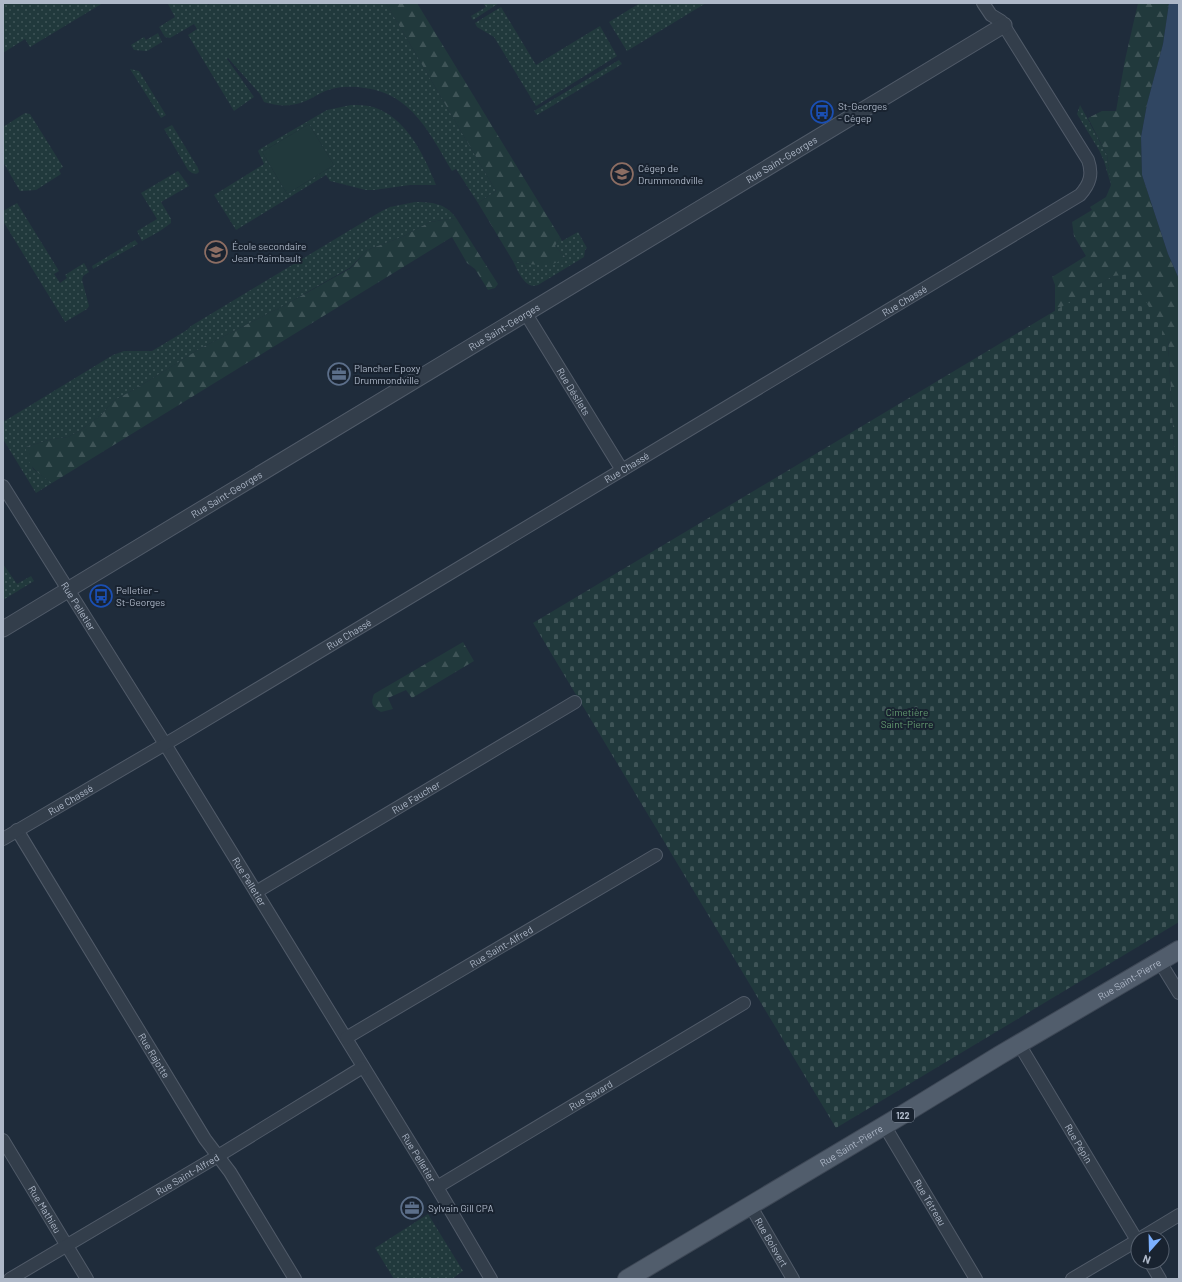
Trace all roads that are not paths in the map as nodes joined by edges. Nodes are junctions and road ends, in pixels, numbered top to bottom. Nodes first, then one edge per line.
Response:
1 (984, 3) edge
2 (1004, 25) junction
3 (526, 314) junction
4 (622, 470) junction
5 (3, 486) edge
6 (68, 589) junction
7 (3, 629) edge
8 (576, 702) dead end
9 (165, 744) junction
10 (17, 830) junction
11 (3, 839) edge
12 (656, 855) dead end
13 (256, 892) junction
14 (1179, 950) edge
15 (1160, 962) junction
16 (1179, 993) edge
17 (744, 1003) dead end
18 (346, 1038) junction
19 (1019, 1044) junction
20 (363, 1067) junction
21 (884, 1126) junction
22 (3, 1140) edge
23 (218, 1156) junction
24 (437, 1187) junction
25 (750, 1205) junction
26 (1179, 1215) edge
27 (1132, 1230) edge
28 (1154, 1230) edge
29 (66, 1245) junction
30 (1130, 1245) edge
31 (1155, 1270) edge
32 (10, 1279) edge
33 (87, 1279) edge
34 (295, 1279) edge
35 (492, 1279) edge
36 (627, 1279) edge
37 (793, 1279) edge
38 (976, 1279) edge
39 (1072, 1279) edge
40 (1160, 1279) edge

1 - 2 street, Rue Chassé
2 - 3 street, Rue Saint-Georges
2 - 4 street, Rue Chassé
3 - 4 street, Rue Désilets
3 - 6 street, Rue Saint-Georges
4 - 9 street, Rue Chassé
5 - 6 street, Rue Pelletier
6 - 7 street, Rue Saint-Georges
6 - 9 street, Rue Pelletier
8 - 13 street, Rue Faucher
9 - 10 street, Rue Chassé
9 - 13 street, Rue Pelletier
10 - 11 street, Rue Chassé
10 - 23 street, Rue Rajotte
12 - 18 street, Rue Saint-Alfred
13 - 18 street, Rue Pelletier
14 - 15 main road, Rue Saint-Pierre / 122
15 - 16 street
15 - 19 main road, Rue Saint-Pierre / 122
17 - 24 street, Rue Savard
18 - 20 street, Rue Pelletier
19 - 21 main road, Rue Saint-Pierre / 122
19 - 27 street, Rue Pépin
20 - 23 street, Rue Saint-Alfred
20 - 24 street, Rue Pelletier
21 - 25 main road, Rue Saint-Pierre / 122
21 - 38 street, Rue Tétreau
22 - 29 street, Rue Mathieu
23 - 29 street, Rue Saint-Alfred
23 - 34 street, Rue Rajotte
24 - 35 street, Rue Pelletier
25 - 36 main road, Rue Saint-Pierre / 122
25 - 37 street, Rue Boisvert
26 - 28 street
29 - 32 street, Rue Saint-Alfred
29 - 33 street, Rue Mathieu
30 - 39 street
31 - 40 street

